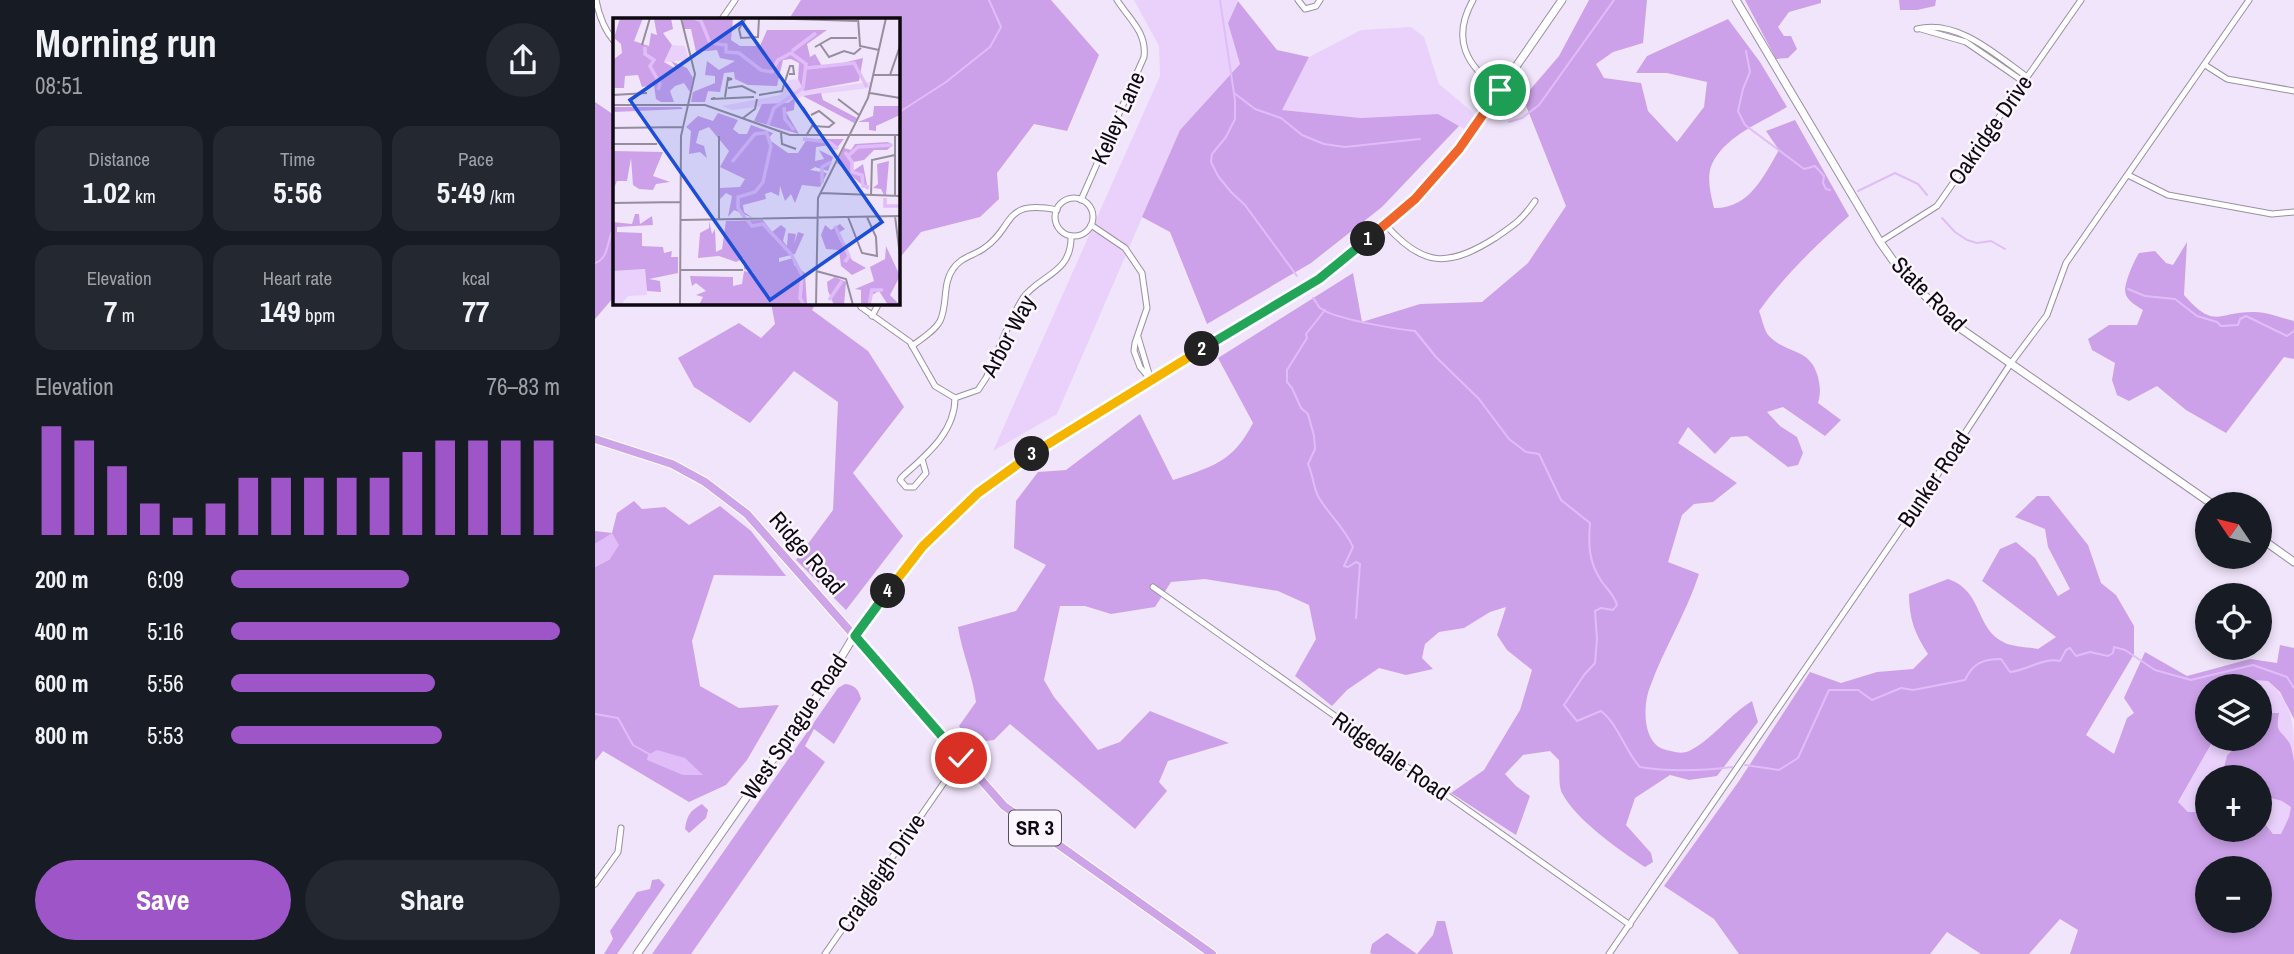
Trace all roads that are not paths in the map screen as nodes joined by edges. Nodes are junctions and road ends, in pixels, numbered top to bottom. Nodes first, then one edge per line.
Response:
1 (596, 0) edge
2 (735, 0) edge
3 (1117, 0) edge
4 (1298, 0) edge
5 (1320, 0) edge
6 (1562, 0) edge
7 (1736, 0) edge
8 (2081, 0) edge
9 (2249, 0) edge
10 (1471, 1) edge
11 (723, 18) edge
12 (613, 40) edge
13 (2205, 65) junction
14 (2025, 79) junction
15 (1500, 90) junction
16 (2294, 91) edge
17 (2128, 175) junction
18 (1081, 200) junction
19 (1535, 201) dead end
20 (1057, 210) junction
21 (2294, 212) edge
22 (1385, 224) junction
23 (1091, 225) junction
24 (1071, 236) junction
25 (1880, 243) junction
26 (860, 304) edge
27 (878, 304) edge
28 (872, 316) junction
29 (912, 346) junction
30 (2011, 363) junction
31 (1151, 380) junction
32 (955, 398) junction
33 (595, 439) edge
34 (922, 459) junction
35 (2195, 492) edge
36 (2272, 546) edge
37 (2294, 562) edge
38 (1153, 587) dead end
39 (855, 636) junction
40 (961, 758) junction
41 (621, 828) dead end
42 (595, 884) edge
43 (1629, 925) junction
44 (827, 953) edge
45 (637, 954) edge
46 (1212, 954) edge
47 (1609, 954) edge

1 - 12 street
2 - 11 street
3 - 18 street, Kelley Lane
4 - 5 street
6 - 15 street, West Sprague Road
7 - 25 street, State Road
8 - 14 street, Oakridge Drive
9 - 13 street, Bunker Road
10 - 15 street
13 - 16 street
13 - 17 street, Bunker Road
14 - 14 street
14 - 25 street, Oakridge Drive
15 - 22 street, West Sprague Road
17 - 21 street
17 - 30 street, Bunker Road
18 - 20 street
18 - 23 street
19 - 22 street
20 - 24 street
20 - 29 street
22 - 31 street, West Sprague Road
23 - 24 street
23 - 31 street
24 - 32 street, Arbor Way
25 - 30 street, State Road
26 - 28 street
27 - 28 street
28 - 29 street
29 - 32 street
30 - 35 street, State Road
30 - 43 street, Bunker Road
31 - 39 street, West Sprague Road
32 - 34 street
33 - 39 main road, Ridge Road / SR 3
34 - 34 street
36 - 37 street
38 - 43 street, Ridgedale Road
39 - 40 main road, Ridge Road / SR 3
39 - 45 street, West Sprague Road
40 - 44 street, Craigleigh Drive
40 - 46 main road, Ridge Road / SR 3
41 - 42 street
43 - 47 street, Bunker Road

